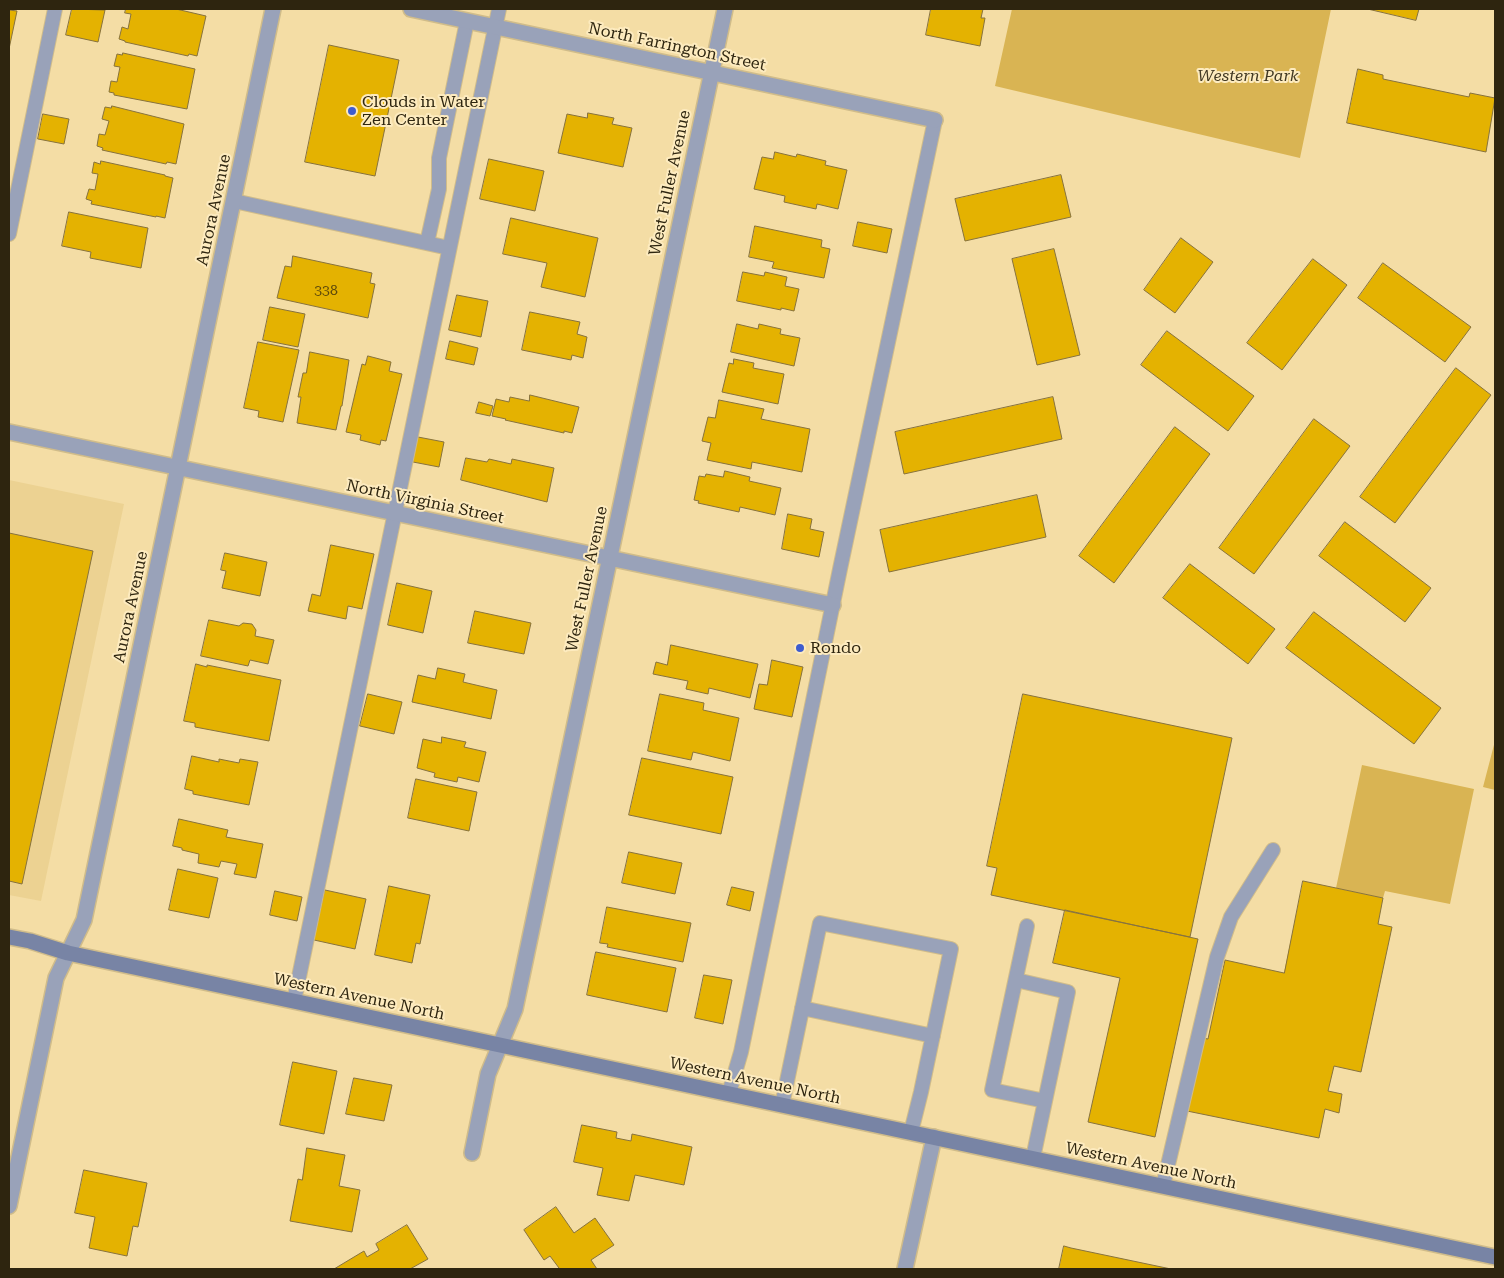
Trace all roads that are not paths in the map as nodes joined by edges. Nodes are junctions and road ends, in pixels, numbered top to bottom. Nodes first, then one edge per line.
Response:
1 (55, 9) edge
2 (273, 9) edge
3 (412, 9) edge
4 (498, 9) edge
5 (725, 9) edge
6 (467, 21) junction
7 (495, 26) junction
8 (711, 72) junction
9 (935, 120) joint
10 (234, 201) junction
11 (9, 234) edge
12 (427, 243) junction
13 (449, 248) junction
14 (9, 432) edge
15 (178, 468) junction
16 (394, 513) junction
17 (609, 558) junction
18 (833, 605) junction
19 (1273, 850) dead end
20 (1027, 926) dead end
21 (9, 937) edge
22 (68, 953) junction
23 (1016, 980) junction
24 (294, 1001) junction
25 (802, 1008) junction
26 (933, 1036) junction
27 (500, 1044) junction
28 (729, 1094) junction
29 (1045, 1101) junction
30 (782, 1105) junction
31 (911, 1132) junction
32 (934, 1137) junction
33 (472, 1153) dead end
34 (1032, 1158) junction
35 (1163, 1186) junction
36 (9, 1206) edge
37 (1495, 1257) edge
38 (905, 1269) edge

1 - 11 lane
2 - 10 street, Aurora Avenue
3 - 6 street, North Farrington Street
4 - 7 lane
5 - 8 street, West Fuller Avenue
6 - 7 street, North Farrington Street
6 - 12 lane
7 - 8 street, North Farrington Street
7 - 13 lane
8 - 9 street, North Farrington Street
8 - 17 street, West Fuller Avenue
9 - 18 lane
10 - 12 lane
10 - 15 street, Aurora Avenue
12 - 13 lane
13 - 16 lane
14 - 15 street, North Virginia Street
15 - 16 street, North Virginia Street
15 - 22 street, Aurora Avenue
16 - 17 street, North Virginia Street
16 - 24 lane
17 - 18 street, North Virginia Street
17 - 27 street, West Fuller Avenue
18 - 28 lane
19 - 35 lane
20 - 23 lane
21 - 22 street, Western Avenue North
22 - 24 street, Western Avenue North
22 - 36 street, Aurora Avenue
23 - 29 lane
23 - 29 lane
24 - 27 street, Western Avenue North
25 - 26 lane
25 - 26 lane
25 - 30 lane
26 - 31 lane
27 - 28 street, Western Avenue North
27 - 33 street, West Fuller Avenue
28 - 30 street, Western Avenue North
29 - 34 lane
30 - 31 street, Western Avenue North
31 - 32 street, Western Avenue North
32 - 34 street, Western Avenue North
32 - 38 street
34 - 35 street, Western Avenue North
35 - 37 street, Western Avenue North

